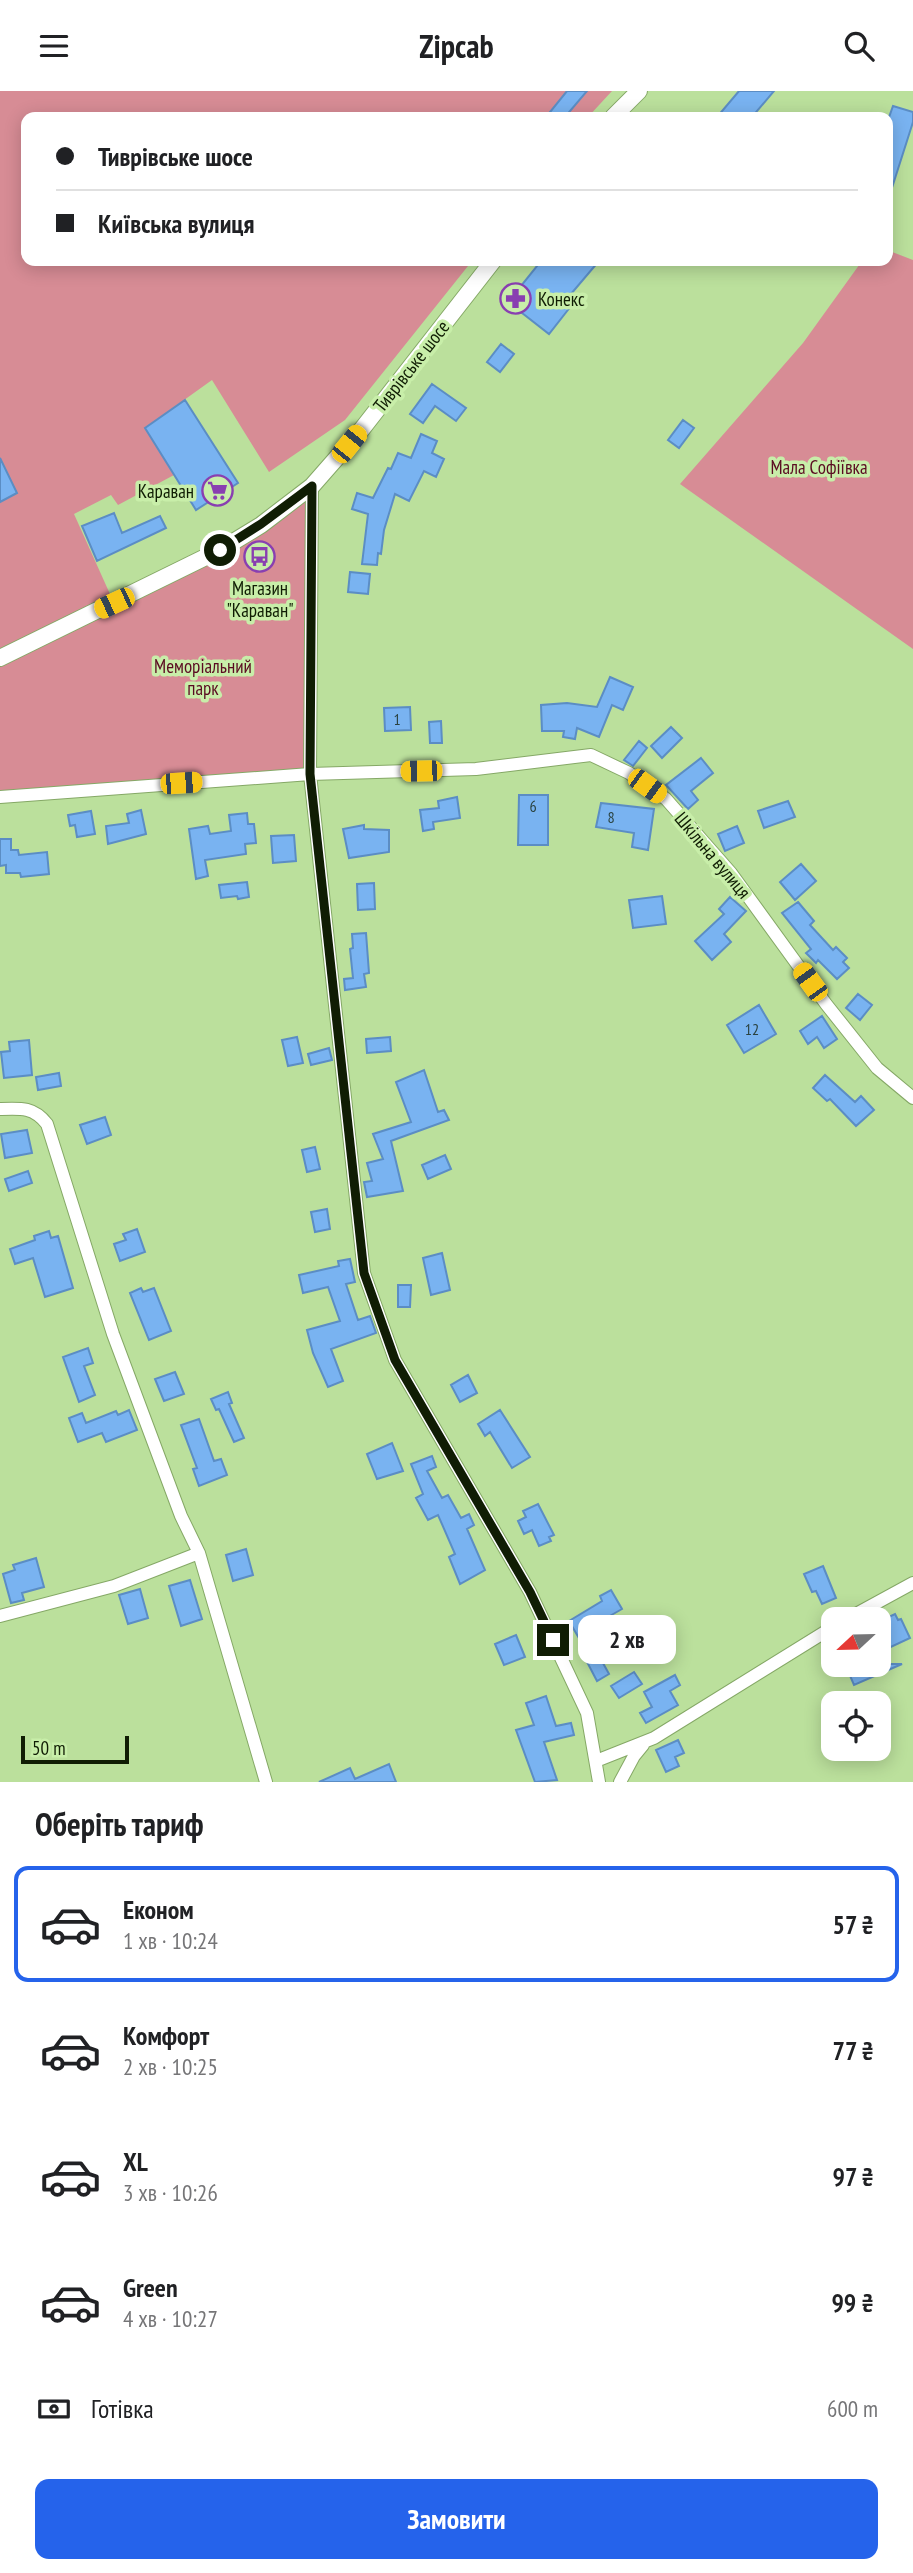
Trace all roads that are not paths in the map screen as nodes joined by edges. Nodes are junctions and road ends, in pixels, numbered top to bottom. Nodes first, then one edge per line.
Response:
1 (633, 93) edge
2 (617, 112) edge
3 (490, 266) edge
4 (312, 486) junction
5 (0, 658) edge
6 (310, 774) junction
7 (0, 797) edge
8 (913, 1098) edge
9 (0, 1109) edge
10 (199, 1553) junction
11 (913, 1583) edge
12 (869, 1607) edge
13 (0, 1616) edge
14 (821, 1634) edge
15 (646, 1742) junction
16 (596, 1761) junction
17 (266, 1782) edge
18 (600, 1782) edge
19 (620, 1782) edge

1 - 2 main road
3 - 4 main road, Тиврівське шосе
4 - 5 main road, Тиврівське шосе
4 - 6 street
6 - 7 street, Шкільна вулиця
6 - 8 street, Шкільна вулиця
6 - 16 street
9 - 10 street
10 - 13 street
10 - 17 street
11 - 12 street
14 - 15 street
15 - 16 street
15 - 19 street
16 - 18 street

